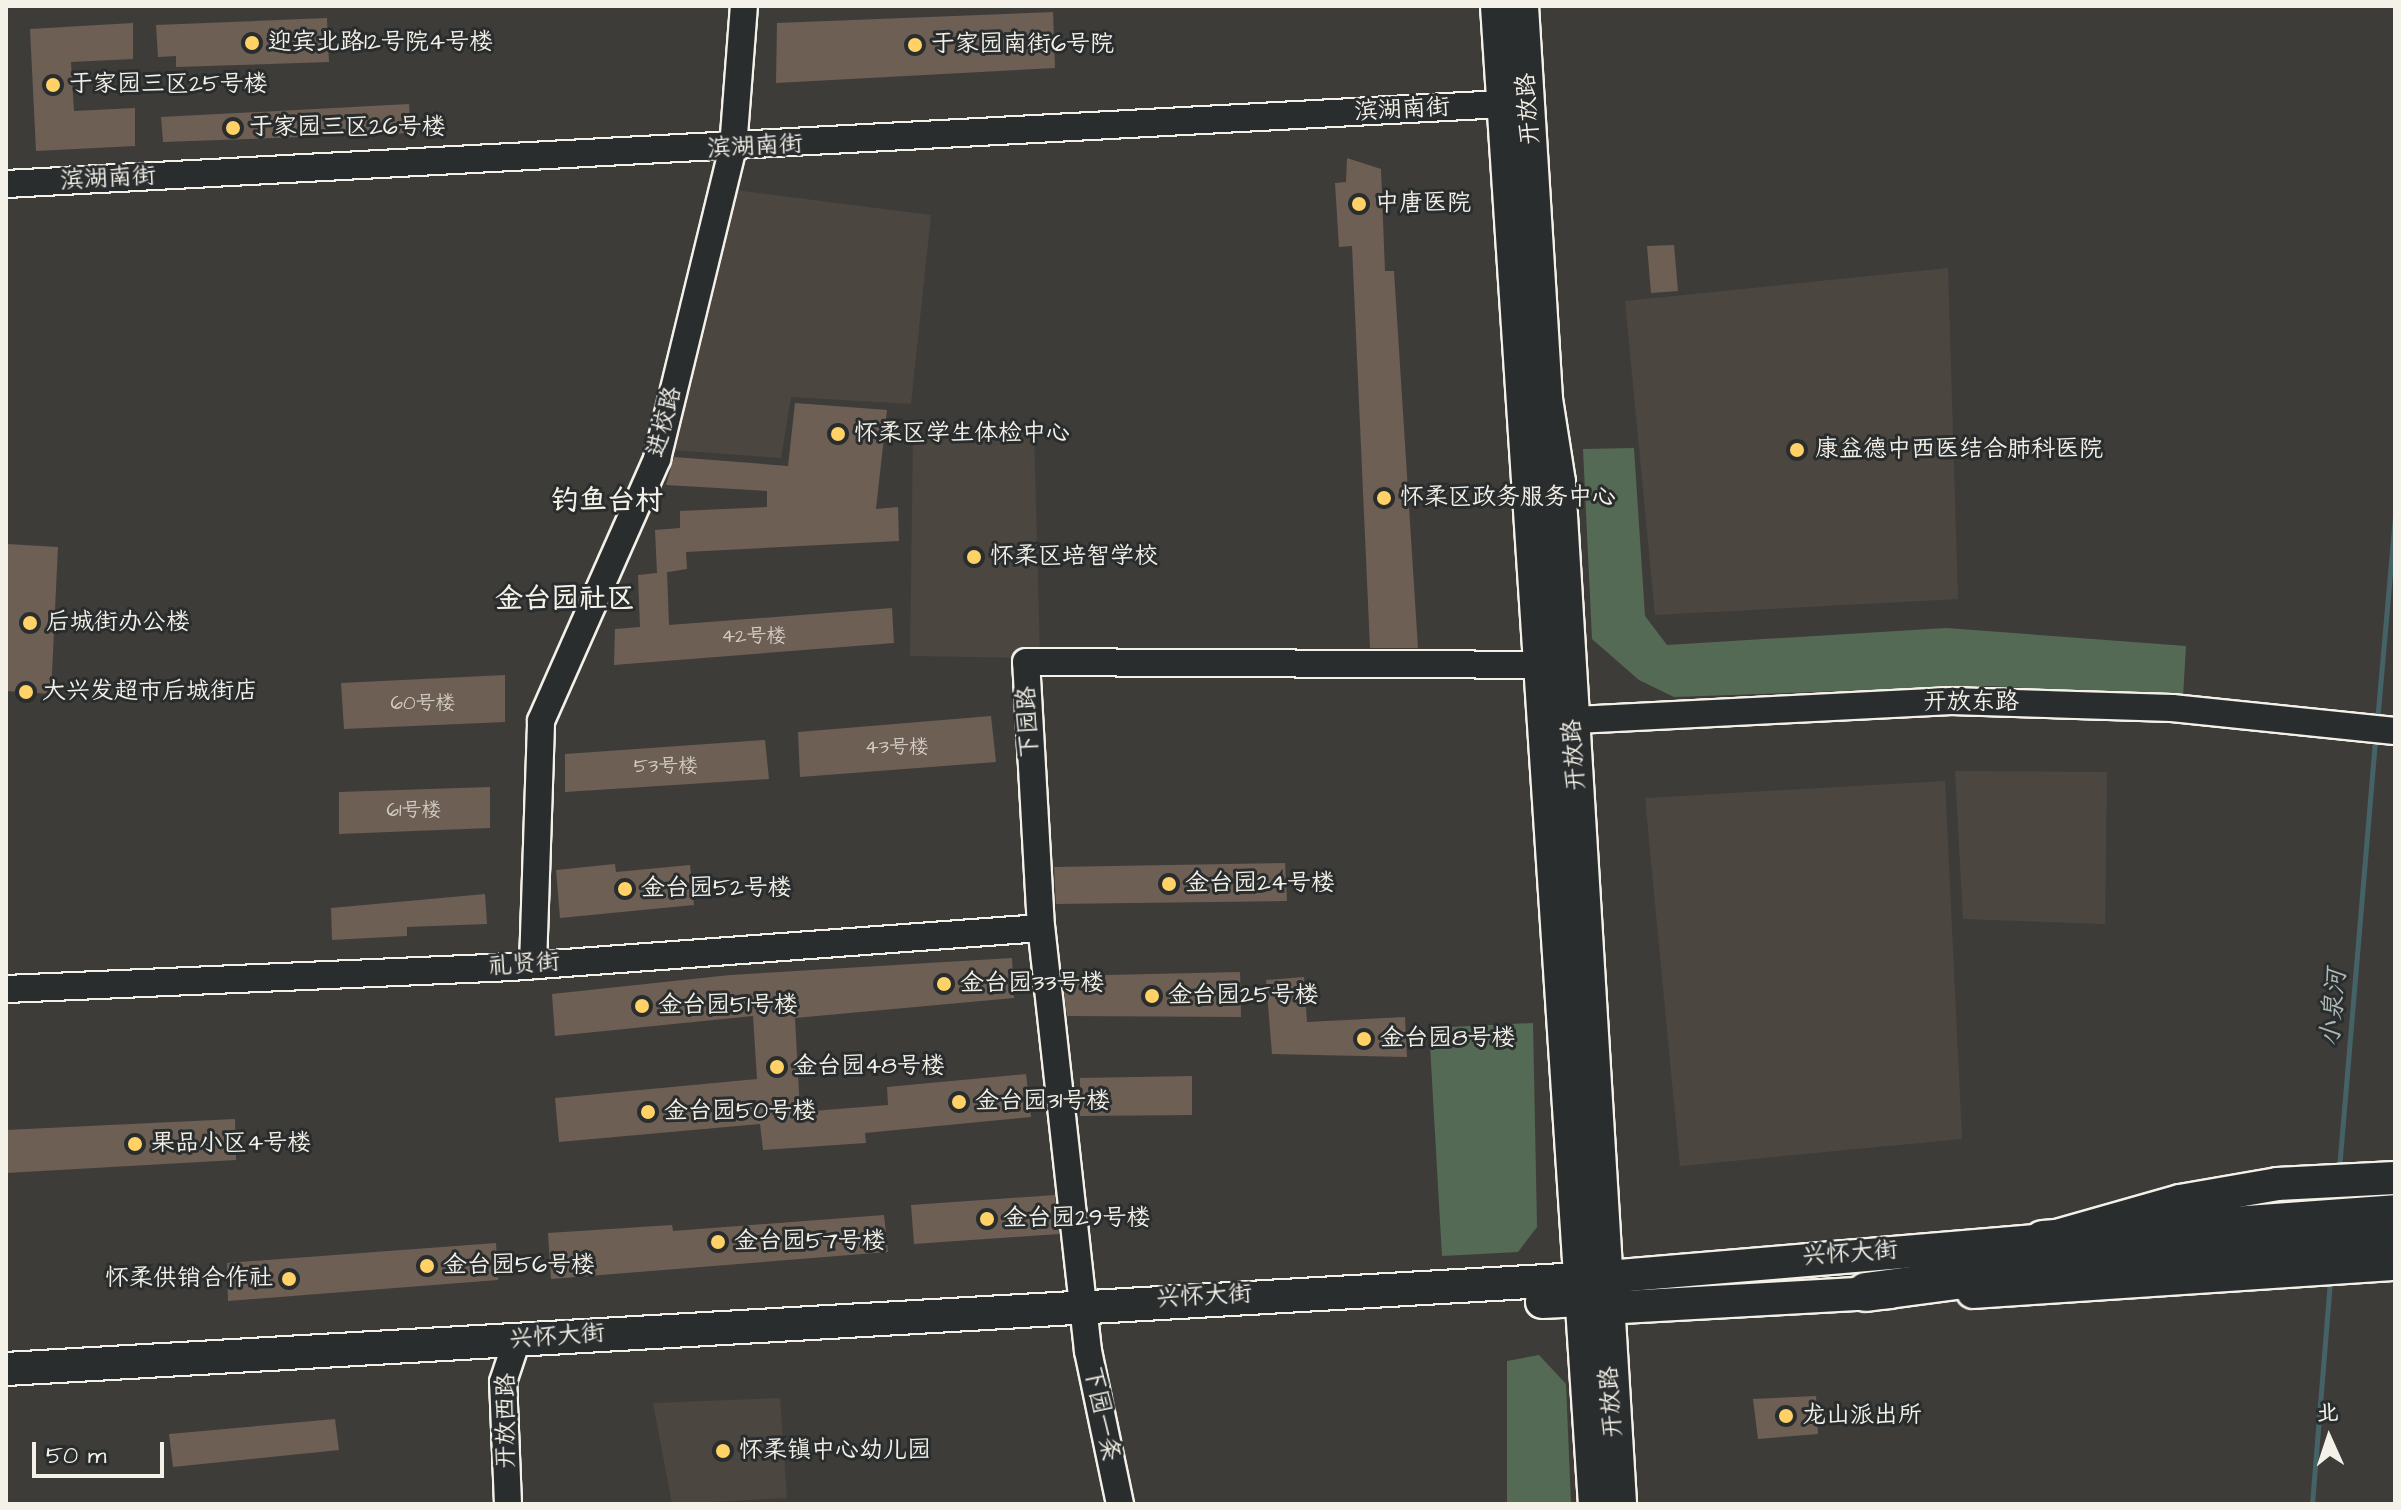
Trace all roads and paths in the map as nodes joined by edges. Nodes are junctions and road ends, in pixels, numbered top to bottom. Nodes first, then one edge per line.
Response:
1 (744, 6) edge
2 (1497, 6) edge
3 (1522, 6) edge
4 (1504, 104) junction
5 (733, 148) junction
6 (6, 184) edge
7 (1557, 665) junction
8 (1560, 721) junction
9 (2395, 731) edge
10 (1041, 928) junction
11 (533, 965) junction
12 (6, 989) edge
13 (2395, 1178) edge
14 (2395, 1214) edge
15 (2043, 1240) junction
16 (2395, 1243) edge
17 (2395, 1264) edge
18 (1594, 1290) junction
19 (1866, 1292) junction
20 (1085, 1314) junction
21 (512, 1350) junction
22 (6, 1369) edge
23 (6, 1391) edge
24 (508, 1504) edge
25 (1120, 1504) edge
26 (1595, 1504) edge
27 (1620, 1504) edge

1 - 5 street, 进校路
2 - 4 main road, 开放路
3 - 7 main road, 开放路
4 - 5 street, 滨湖南街
4 - 7 main road, 开放路
5 - 6 street, 滨湖南街
5 - 11 street, 进校路
7 - 8 main road, 开放路
7 - 10 street, 下园路
8 - 9 street, 开放东路
8 - 18 main road, 开放路
10 - 11 street, 礼贤街
10 - 20 street, 下园路
11 - 12 street, 礼贤街
13 - 15 main road, 兴怀大街
14 - 15 highway
15 - 18 main road, 兴怀大街
16 - 19 highway
17 - 19 main road, 兴怀大街
18 - 19 main road, 兴怀大街
18 - 20 main road, 兴怀大街
18 - 26 main road, 开放路
18 - 27 main road, 开放路
20 - 21 main road, 兴怀大街
20 - 25 street, 下园一条
21 - 22 main road, 兴怀大街
21 - 23 main road, 兴怀大街
21 - 24 street, 开放西路

